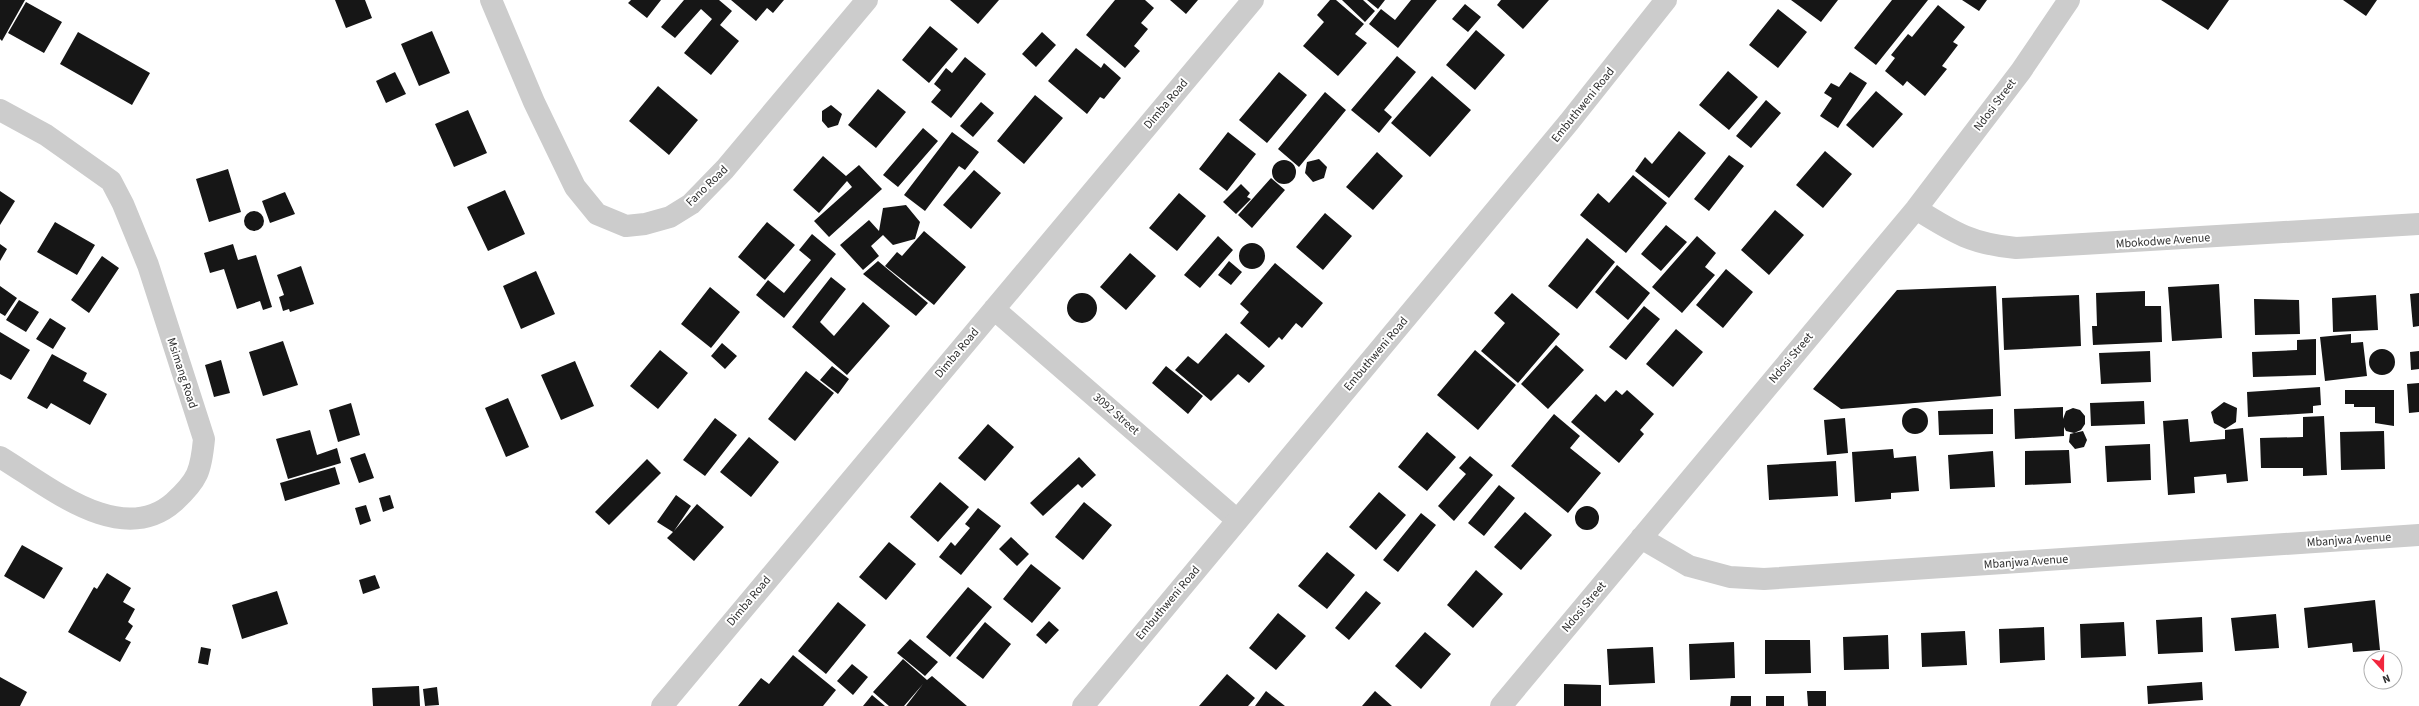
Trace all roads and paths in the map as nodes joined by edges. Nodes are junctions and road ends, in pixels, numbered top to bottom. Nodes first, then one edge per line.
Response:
1 (491, 0) edge
2 (867, 0) edge
3 (1253, 0) edge
4 (1666, 0) edge
5 (2070, 0) edge
6 (0, 110) edge
7 (1916, 209) junction
8 (2419, 224) edge
9 (994, 309) junction
10 (0, 456) edge
11 (1237, 520) junction
12 (2419, 535) edge
13 (1641, 538) junction
14 (662, 706) edge
15 (1083, 706) edge
16 (1501, 706) edge

1 - 2 street, Fano Road
3 - 9 street, Dimba Road
4 - 11 street, Embuthweni Road
5 - 7 street, Ndosi Street
6 - 10 street, Msimang Road
7 - 8 street, Mbokodwe Avenue
7 - 13 street, Ndosi Street
9 - 11 street, 3092 Street
9 - 14 street, Dimba Road
11 - 15 street, Embuthweni Road
12 - 13 street, Mbanjwa Avenue
13 - 16 street, Ndosi Street

